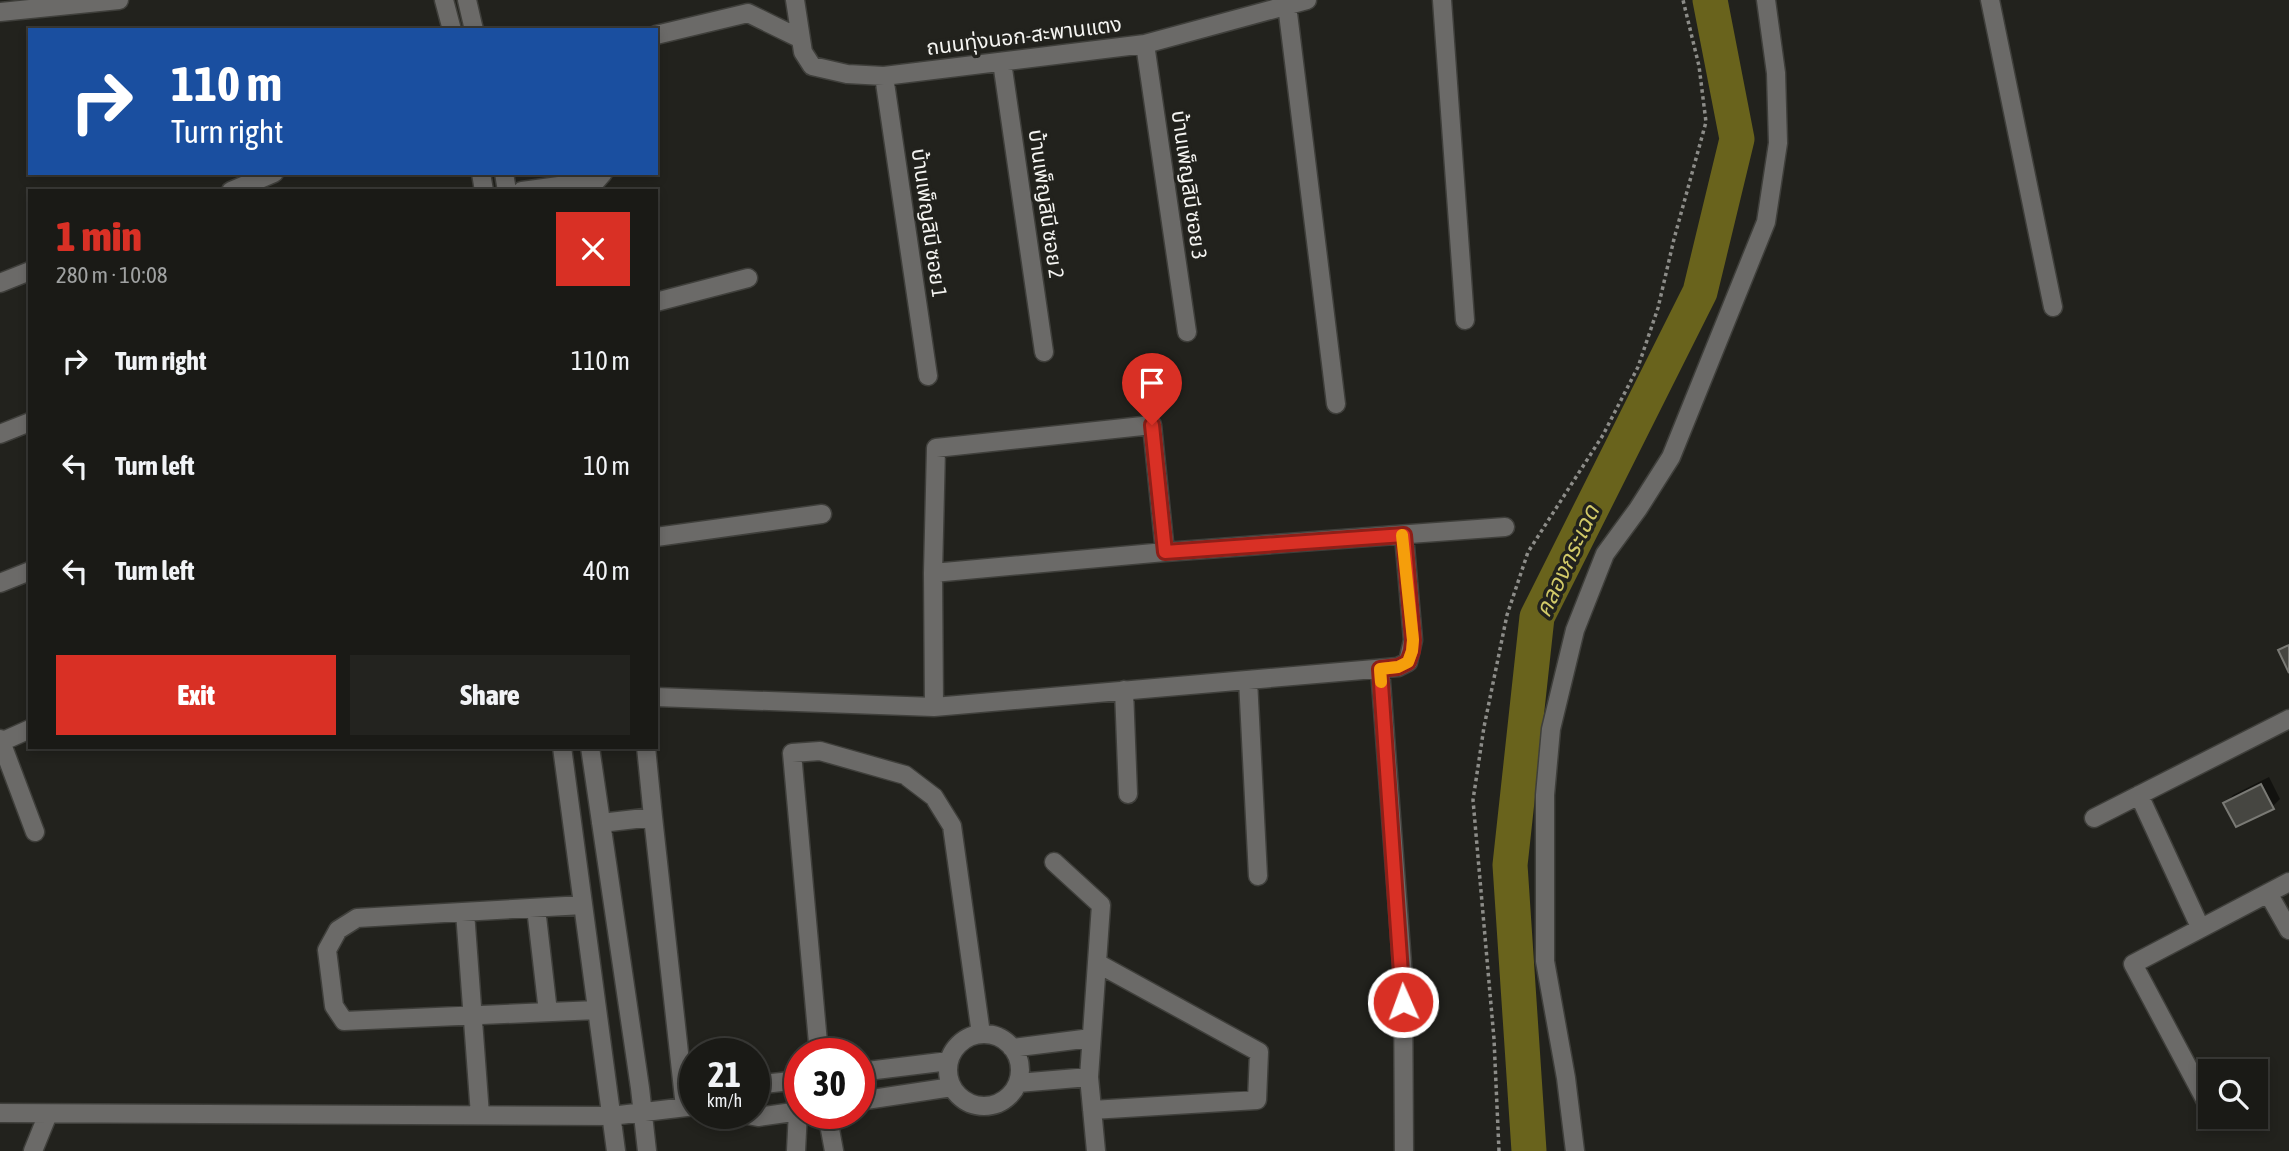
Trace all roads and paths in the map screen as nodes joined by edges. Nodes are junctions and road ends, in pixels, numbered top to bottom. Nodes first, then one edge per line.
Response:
1 (119, 0) edge
2 (444, 0) edge
3 (467, 0) edge
4 (795, 0) edge
5 (1307, 0) edge
6 (1443, 0) edge
7 (1683, 0) edge
8 (1766, 0) edge
9 (1990, 0) edge
10 (1287, 5) junction
11 (752, 7) edge
12 (0, 12) edge
13 (451, 28) edge
14 (474, 28) edge
15 (658, 34) edge
16 (801, 38) junction
17 (1145, 44) junction
18 (1002, 62) junction
19 (884, 76) junction
20 (269, 175) edge
21 (601, 175) edge
22 (551, 180) edge
23 (236, 189) edge
24 (527, 189) edge
25 (28, 272) edge
26 (748, 278) dead end
27 (0, 283) edge
28 (658, 301) edge
29 (2053, 307) dead end
30 (1465, 320) dead end
31 (1187, 332) dead end
32 (1044, 352) dead end
33 (928, 376) dead end
34 (1336, 404) dead end
35 (28, 423) edge
36 (0, 434) edge
37 (822, 514) dead end
38 (1505, 527) dead end
39 (1404, 535) junction
40 (658, 537) edge
41 (1165, 552) junction
42 (28, 572) edge
43 (933, 573) junction
44 (0, 583) edge
45 (1380, 669) junction
46 (1248, 680) junction
47 (1124, 690) junction
48 (658, 697) edge
49 (934, 707) junction
50 (2289, 719) edge
51 (28, 730) edge
52 (0, 740) edge
53 (562, 749) edge
54 (590, 749) edge
55 (646, 749) edge
56 (1128, 794) dead end
57 (2139, 795) junction
58 (653, 817) junction
59 (2094, 818) dead end
60 (601, 823) junction
61 (35, 832) dead end
62 (1054, 862) dead end
63 (1258, 876) dead end
64 (2289, 882) edge
65 (2268, 893) junction
66 (583, 905) junction
67 (536, 908) junction
68 (465, 912) junction
69 (2200, 927) junction
70 (2289, 930) edge
71 (1097, 963) junction
72 (597, 1010) junction
73 (548, 1012) junction
74 (472, 1015) junction
75 (981, 1034) junction
76 (681, 1038) edge
77 (818, 1038) edge
78 (1091, 1038) junction
79 (1012, 1048) junction
80 (949, 1061) junction
81 (875, 1070) edge
82 (1089, 1077) junction
83 (1018, 1083) junction
84 (2198, 1086) edge
85 (952, 1087) junction
86 (875, 1099) edge
87 (679, 1107) edge
88 (1092, 1110) junction
89 (643, 1112) junction
90 (0, 1113) edge
91 (48, 1114) junction
92 (480, 1115) junction
93 (611, 1116) junction
94 (798, 1129) edge
95 (830, 1129) edge
96 (33, 1151) edge
97 (616, 1151) edge
98 (648, 1151) edge
99 (796, 1151) edge
100 (834, 1151) edge
101 (1096, 1151) edge
102 (1404, 1151) edge
103 (1499, 1151) edge
104 (1575, 1151) edge

1 - 12 street
2 - 13 street
3 - 14 street
4 - 16 street, ถนนทุ่งนอก-สะพานแตง
5 - 10 street, ถนนทุ่งนอก-สะพานแตง
6 - 30 street
7 - 103 path
8 - 104 street
9 - 29 street
10 - 17 street, ถนนทุ่งนอก-สะพานแตง
10 - 34 street
11 - 15 street
11 - 16 street
16 - 19 street, ถนนทุ่งนอก-สะพานแตง
17 - 18 street, ถนนทุ่งนอก-สะพานแตง
17 - 31 street, บ้านเพ็ญสินี ซอย 3
18 - 19 street, ถนนทุ่งนอก-สะพานแตง
18 - 32 street, บ้านเพ็ญสินี ซอย 2
19 - 33 street, บ้านเพ็ญสินี ซอย 1
20 - 23 street
21 - 22 street
22 - 24 street
25 - 27 street
26 - 28 street
35 - 36 street
37 - 40 street
38 - 39 street
39 - 41 street
39 - 45 street
41 - 43 street
41 - 43 street
42 - 44 street
43 - 49 street
45 - 46 street
45 - 102 street
46 - 47 street
46 - 63 street
47 - 49 street
47 - 56 street
48 - 49 street
50 - 57 street
51 - 52 street
52 - 61 street
53 - 66 street
54 - 60 street
55 - 58 street
57 - 59 street
57 - 69 street
58 - 60 street
58 - 76 street
60 - 89 street
62 - 71 street
64 - 65 street
65 - 69 street
65 - 70 street
66 - 67 street
66 - 72 street
67 - 68 street
67 - 73 street
68 - 74 street
68 - 74 street
69 - 84 street
71 - 78 street
71 - 88 street
72 - 73 street
72 - 93 street
73 - 74 street
74 - 92 street
75 - 77 street
75 - 79 street
75 - 80 street
78 - 79 street
78 - 82 street
79 - 83 street
80 - 81 street
80 - 85 street
82 - 83 street
82 - 88 street
83 - 85 street
85 - 86 street
87 - 89 street
88 - 101 street
89 - 93 street
89 - 98 street
90 - 91 street
91 - 92 street
91 - 96 street
92 - 93 street
93 - 97 street
94 - 99 street
95 - 100 street

